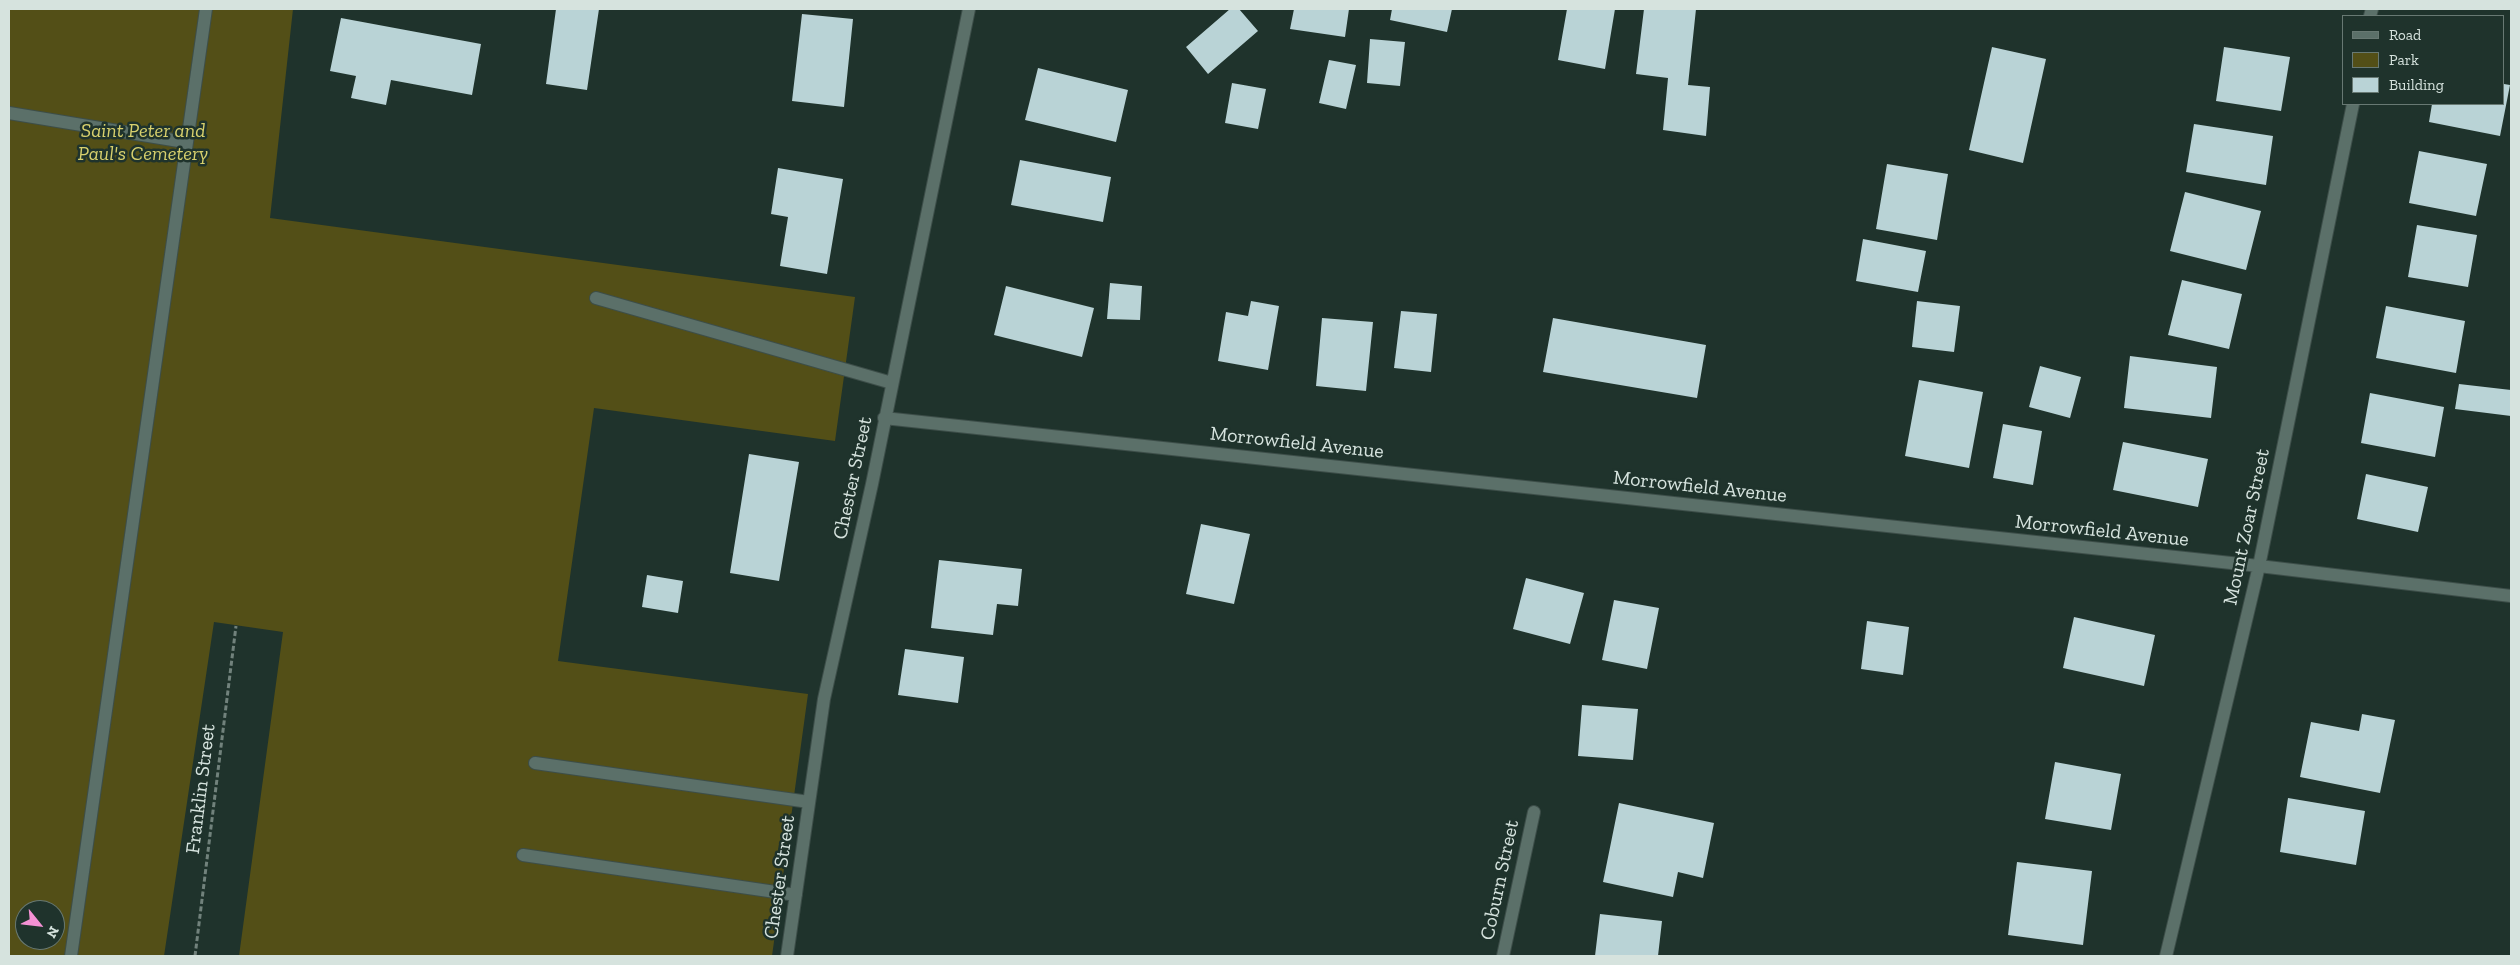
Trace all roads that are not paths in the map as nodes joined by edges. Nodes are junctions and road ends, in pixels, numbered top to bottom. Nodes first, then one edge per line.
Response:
1 (206, 9) edge
2 (969, 9) edge
3 (2353, 105) edge
4 (9, 113) edge
5 (185, 142) junction
6 (596, 298) dead end
7 (892, 383) junction
8 (884, 418) junction
9 (2259, 566) junction
10 (2511, 596) edge
11 (535, 763) dead end
12 (809, 802) junction
13 (1534, 812) dead end
14 (522, 855) dead end
15 (796, 895) junction
16 (71, 956) edge
17 (787, 956) edge
18 (1504, 956) edge
19 (2166, 956) edge

1 - 5 street
2 - 7 street, Chester Street
3 - 9 street, Mount Zoar Street
4 - 5 street
5 - 16 street
6 - 7 street
7 - 8 street, Chester Street
8 - 9 street, Morrowfield Avenue
8 - 12 street, Chester Street
9 - 10 street, Morrowfield Avenue
9 - 19 street, Mount Zoar Street
11 - 12 street
12 - 15 street, Chester Street
13 - 18 street, Coburn Street
14 - 15 street
15 - 17 street, Chester Street

